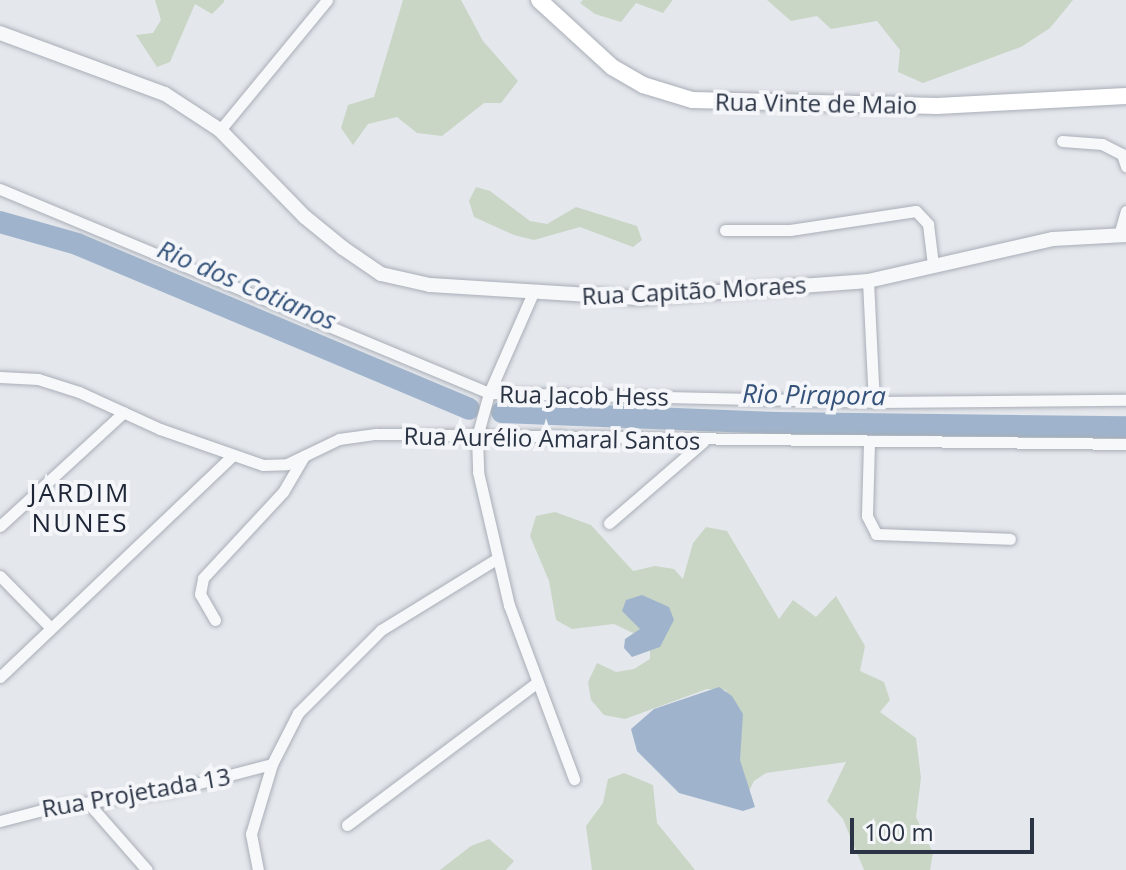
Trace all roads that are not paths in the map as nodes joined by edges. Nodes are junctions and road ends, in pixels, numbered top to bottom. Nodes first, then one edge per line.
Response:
1 (327, 0) edge
2 (539, 0) edge
3 (0, 33) edge
4 (1126, 96) edge
5 (220, 130) junction
6 (1062, 141) dead end
7 (1126, 166) edge
8 (0, 189) edge
9 (1126, 211) edge
10 (725, 230) dead end
11 (1122, 235) edge
12 (933, 265) junction
13 (868, 281) junction
14 (532, 295) junction
15 (0, 377) edge
16 (489, 393) junction
17 (1126, 400) edge
18 (874, 402) junction
19 (124, 412) junction
20 (477, 437) junction
21 (703, 442) junction
22 (869, 443) junction
23 (1126, 444) edge
24 (304, 455) junction
25 (232, 456) junction
26 (609, 523) dead end
27 (0, 526) edge
28 (1010, 539) dead end
29 (495, 560) junction
30 (0, 576) edge
31 (215, 620) dead end
32 (50, 627) junction
33 (0, 677) edge
34 (536, 683) junction
35 (272, 764) junction
36 (574, 779) dead end
37 (90, 805) junction
38 (0, 821) edge
39 (347, 825) dead end
40 (147, 870) edge
41 (258, 870) edge

1 - 5 street
2 - 4 main road, Rua Vinte de Maio
3 - 5 street, Rua Capitão Moraes
5 - 14 street, Rua Capitão Moraes
6 - 7 street
8 - 16 street, Rua Jacob Hess
9 - 11 street
10 - 12 street
11 - 12 street, Rua Capitão Moraes
12 - 13 street, Rua Capitão Moraes
13 - 14 street, Rua Capitão Moraes
13 - 18 street
14 - 16 street
15 - 19 street, Rua Aurélio Amaral Santos
16 - 18 street, Rua Jacob Hess
16 - 20 street
17 - 18 street, Rua Jacob Hess
19 - 25 street, Rua Aurélio Amaral Santos
19 - 27 street
20 - 21 street, Rua Aurélio Amaral Santos
20 - 24 street, Rua Aurélio Amaral Santos
20 - 29 street
21 - 22 street, Rua Aurélio Amaral Santos
21 - 26 street
22 - 23 street, Rua Aurélio Amaral Santos
22 - 28 street
24 - 25 street, Rua Aurélio Amaral Santos
24 - 31 street
25 - 32 street
29 - 34 street
29 - 35 street
30 - 32 street
32 - 33 street
34 - 36 street
34 - 39 street
35 - 37 street, Rua Projetada 13
35 - 41 street
37 - 38 street, Rua Projetada 13
37 - 40 street

